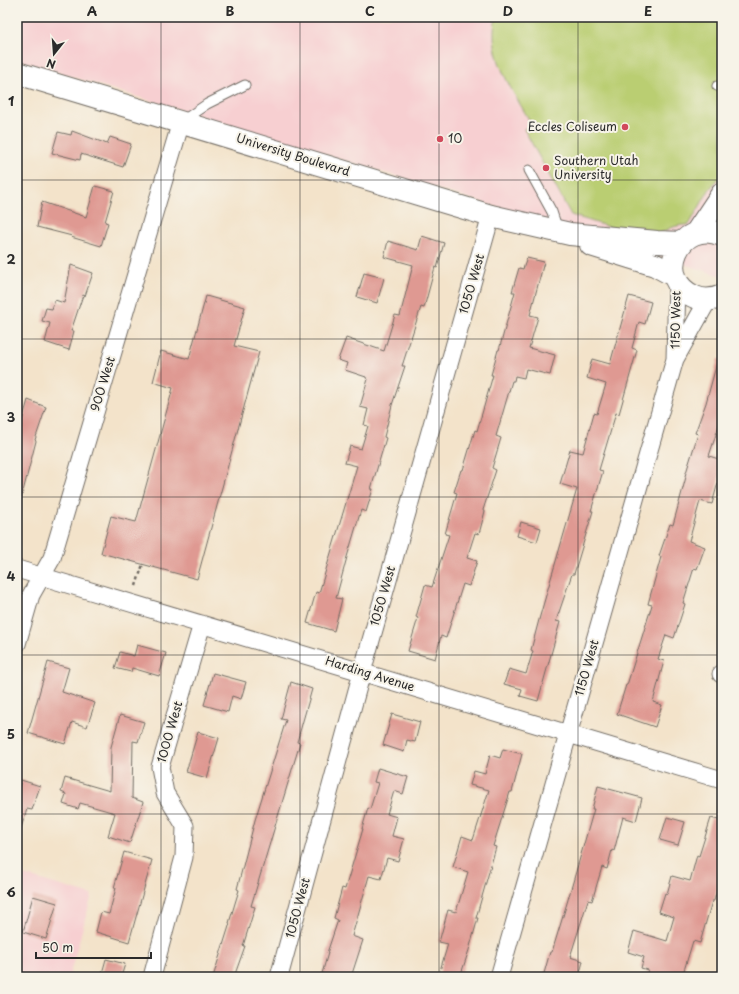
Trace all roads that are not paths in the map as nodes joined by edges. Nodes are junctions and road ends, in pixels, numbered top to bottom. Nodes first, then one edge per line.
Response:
1 (17, 73) edge
2 (245, 85) dead end
3 (181, 122) junction
4 (529, 170) dead end
5 (722, 194) edge
6 (491, 216) junction
7 (564, 233) junction
8 (722, 235) edge
9 (689, 238) junction
10 (676, 278) junction
11 (717, 298) edge
12 (675, 359) junction
13 (17, 569) edge
14 (42, 576) junction
15 (202, 624) junction
16 (17, 644) edge
17 (362, 672) junction
18 (568, 735) junction
19 (722, 780) edge
20 (152, 977) edge
21 (279, 977) edge
22 (499, 977) edge

1 - 3 main road, University Boulevard
2 - 3 lane
3 - 6 main road, University Boulevard
3 - 14 street, 900 West
4 - 7 lane
5 - 9 main road
6 - 7 main road, University Boulevard
6 - 17 street, 1050 West
7 - 9 main road, University Boulevard
7 - 10 main road, University Boulevard
8 - 9 main road, University Boulevard
9 - 10 main road
10 - 11 main road, University Boulevard
10 - 12 street, 1150 West
11 - 12 street, 1150 West
12 - 18 street, 1150 West
13 - 14 street, Harding Avenue
14 - 15 street, Harding Avenue
14 - 16 street, 900 West
15 - 17 street, Harding Avenue
15 - 20 street, 1000 West
17 - 18 street, Harding Avenue
17 - 21 street, 1050 West
18 - 19 street, Harding Avenue
18 - 22 street, 1150 West

